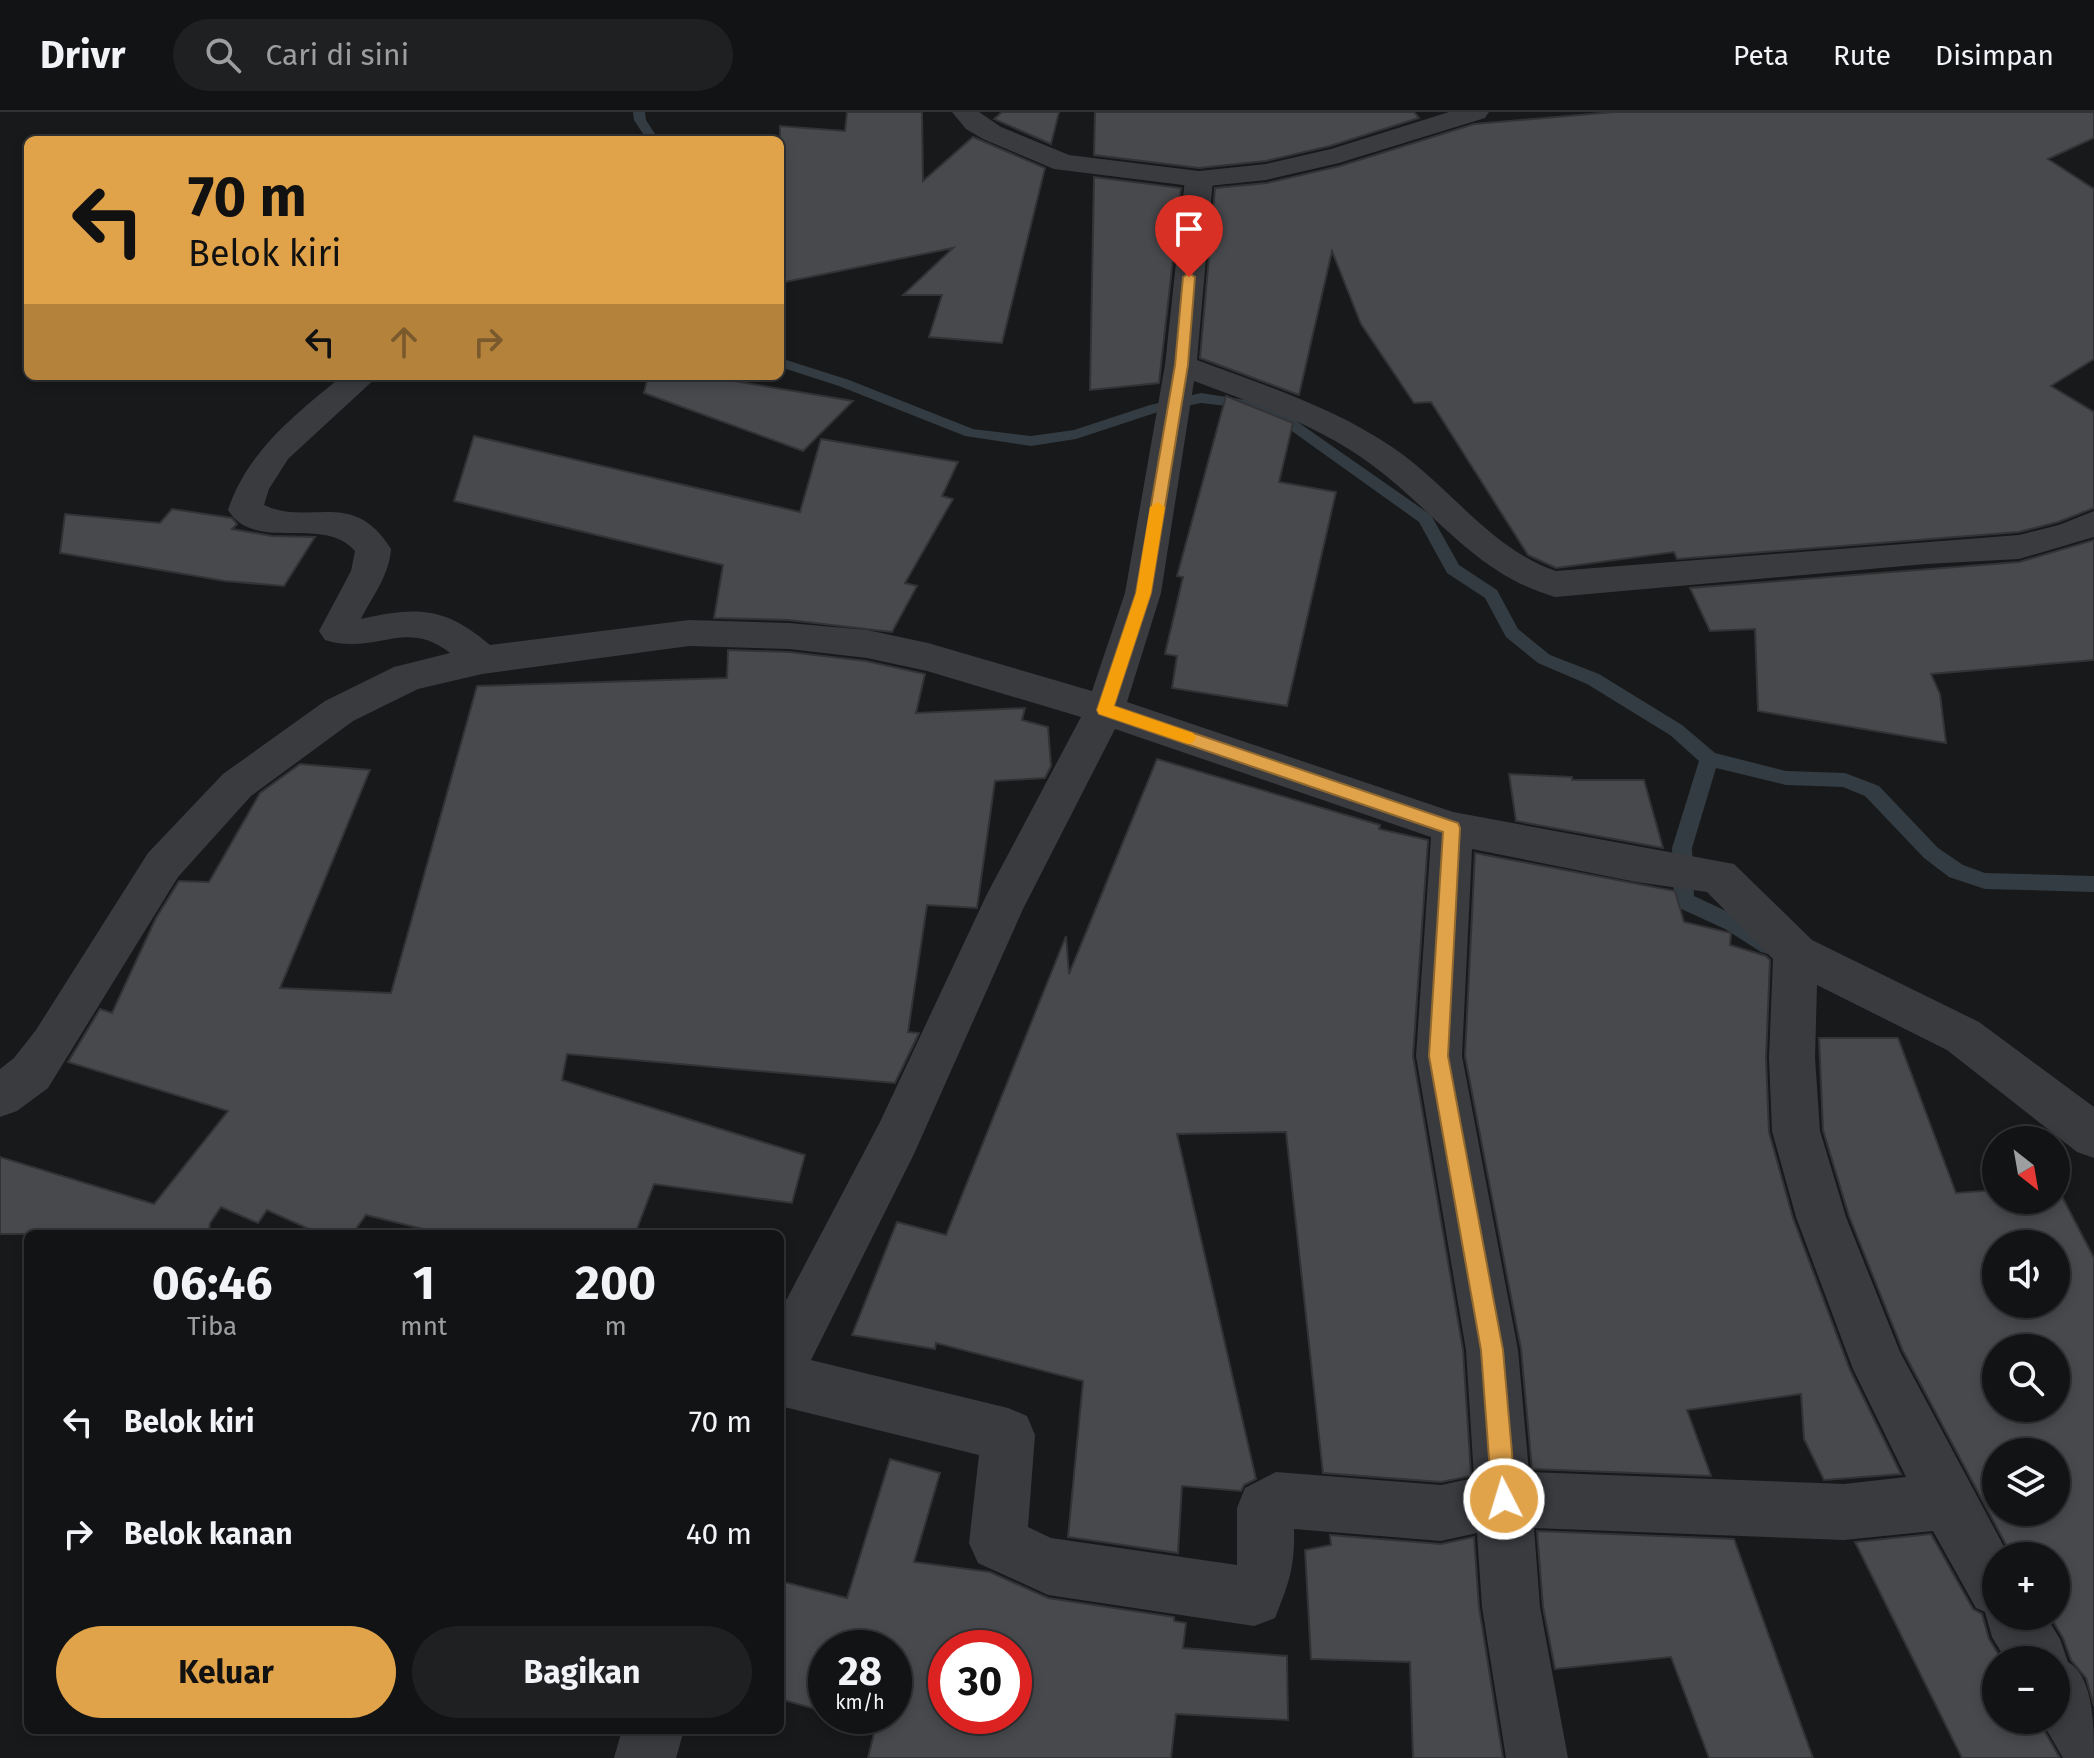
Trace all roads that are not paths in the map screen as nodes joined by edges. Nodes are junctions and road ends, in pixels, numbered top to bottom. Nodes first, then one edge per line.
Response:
1 (965, 112) edge
2 (1476, 112) edge
3 (1199, 179) junction
4 (1181, 365) junction
5 (357, 380) edge
6 (2094, 523) edge
7 (482, 660) junction
8 (1105, 710) junction
9 (1452, 828) junction
10 (1796, 953) junction
11 (0, 1096) edge
12 (2094, 1136) edge
13 (784, 1358) edge
14 (784, 1380) edge
15 (1504, 1499) junction
16 (1947, 1501) junction
17 (1982, 1563) edge
18 (2070, 1711) edge
19 (652, 1734) edge
20 (2094, 1753) edge
21 (645, 1758) edge
22 (1537, 1758) edge

1 - 3 street
2 - 3 street
3 - 4 street
4 - 6 street
4 - 8 street
5 - 7 street
7 - 8 street
7 - 11 street
8 - 9 street
8 - 13 street
9 - 10 street
9 - 15 street
10 - 12 street
10 - 16 street
14 - 15 street
15 - 16 street
15 - 22 street
16 - 17 street
18 - 20 street
19 - 21 street

